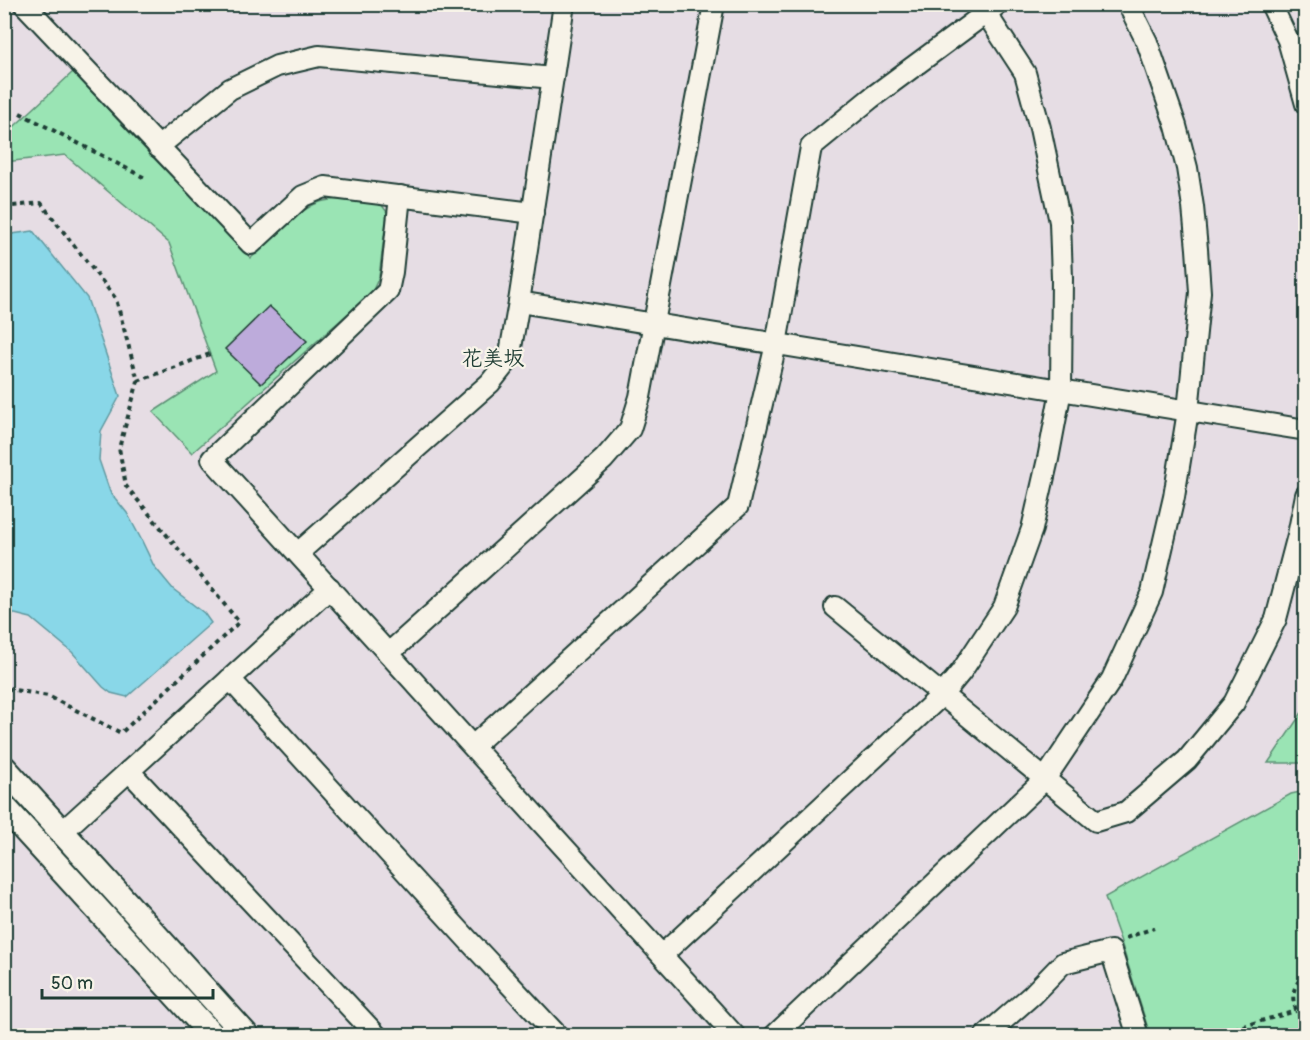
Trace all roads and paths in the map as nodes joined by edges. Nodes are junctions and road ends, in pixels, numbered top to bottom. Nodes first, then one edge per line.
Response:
1 (24, 4) edge
2 (564, 4) edge
3 (714, 4) edge
4 (1128, 4) edge
5 (1271, 4) edge
6 (988, 8) edge
7 (553, 78) junction
8 (1305, 104) edge
9 (21, 113) dead end
10 (158, 147) junction
11 (145, 178) dead end
12 (400, 196) junction
13 (4, 207) edge
14 (533, 213) junction
15 (519, 302) junction
16 (653, 324) junction
17 (776, 344) junction
18 (210, 354) dead end
19 (138, 381) junction
20 (1061, 390) junction
21 (1188, 411) junction
22 (1305, 430) edge
23 (1305, 495) edge
24 (298, 553) junction
25 (330, 588) junction
26 (835, 607) dead end
27 (389, 653) junction
28 (230, 679) junction
29 (4, 688) edge
30 (942, 694) junction
31 (473, 746) junction
32 (4, 768) edge
33 (129, 771) junction
34 (1045, 779) junction
35 (4, 807) edge
36 (62, 832) junction
37 (1154, 928) dead end
38 (1127, 945) dead end
39 (662, 956) junction
40 (1305, 974) edge
41 (1296, 1011) junction
42 (1305, 1021) edge
43 (213, 1035) edge
44 (247, 1035) edge
45 (376, 1035) edge
46 (558, 1035) edge
47 (735, 1035) edge
48 (774, 1035) edge
49 (985, 1035) edge
50 (1138, 1035) edge
51 (1208, 1035) edge

1 - 10 street
2 - 7 street
3 - 16 street
4 - 21 street
5 - 8 street
6 - 17 street
6 - 20 street
7 - 10 street
7 - 14 street
9 - 11 path
10 - 12 street
12 - 14 street
12 - 24 street
13 - 19 path
14 - 15 street
15 - 16 street
15 - 24 street
16 - 17 street
16 - 27 street
17 - 20 street
17 - 31 street
18 - 19 path
19 - 29 path
20 - 21 street
20 - 30 street
21 - 22 street
21 - 34 street
23 - 34 street
24 - 25 street
25 - 27 street
25 - 28 street
26 - 30 street
27 - 31 street
28 - 33 street
28 - 46 street
30 - 34 street
30 - 39 street
31 - 39 street
32 - 36 street
33 - 36 street
33 - 45 street
34 - 48 street
35 - 43 street
36 - 44 street
37 - 38 path
39 - 47 street
40 - 41 path
41 - 42 path
41 - 51 path
49 - 50 street

